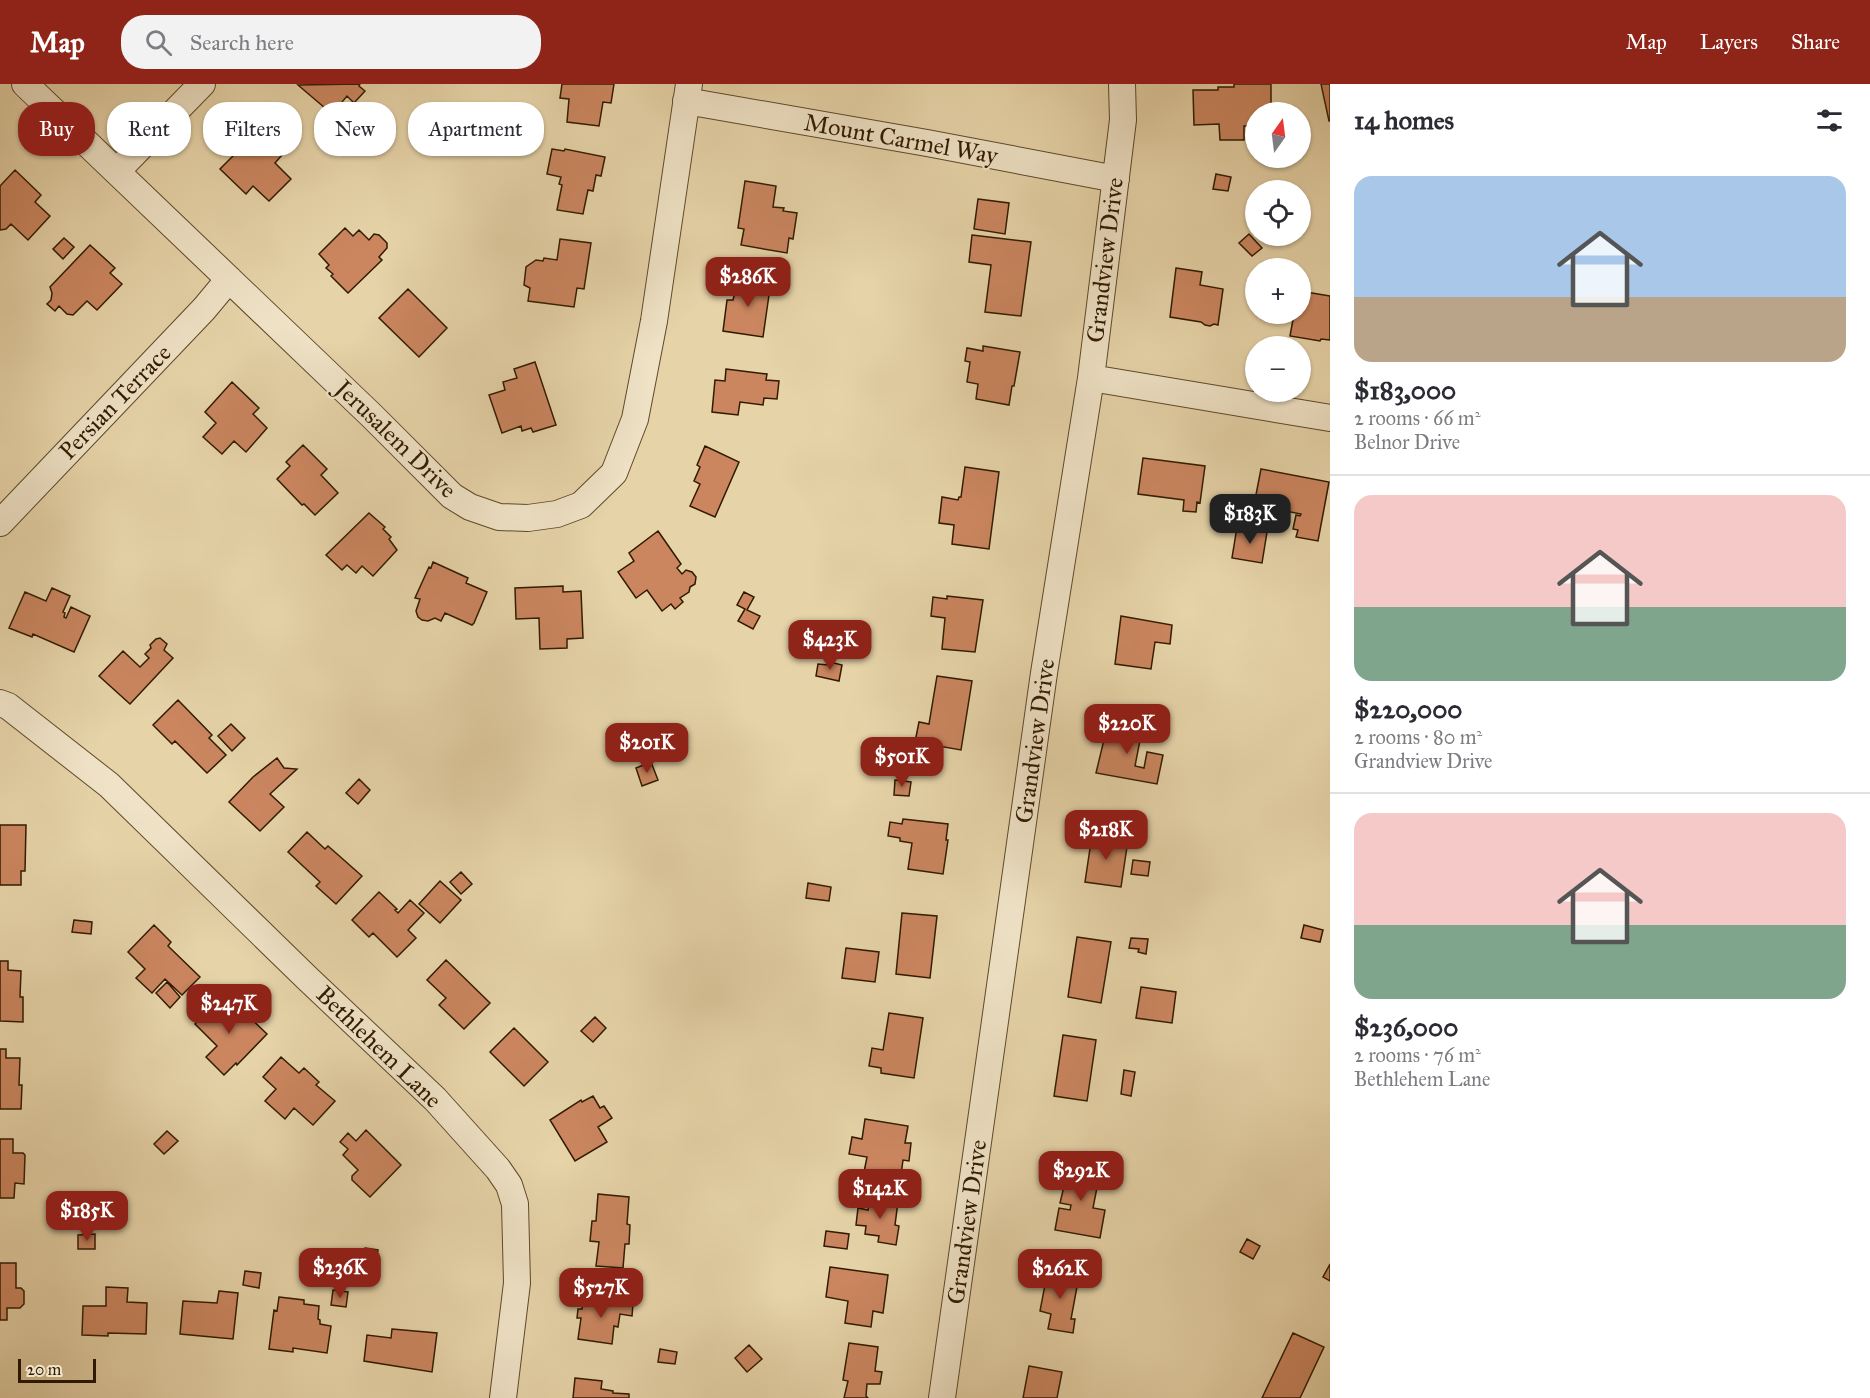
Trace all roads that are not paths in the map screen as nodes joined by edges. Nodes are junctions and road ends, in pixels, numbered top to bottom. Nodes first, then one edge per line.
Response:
1 (25, 84) edge
2 (202, 84) edge
3 (1122, 84) edge
4 (687, 93) edge
5 (117, 171) junction
6 (1116, 179) junction
7 (229, 279) junction
8 (1090, 378) junction
9 (1330, 418) edge
10 (0, 523) edge
11 (0, 703) edge
12 (502, 1398) edge
13 (942, 1398) edge

1 - 5 street, Jerusalem Drive
2 - 5 street
3 - 6 street, Grandview Drive
4 - 6 street, Mount Carmel Way
4 - 7 street, Jerusalem Drive
5 - 7 street, Jerusalem Drive
6 - 8 street, Grandview Drive
7 - 10 street, Persian Terrace
8 - 9 street
8 - 13 street, Grandview Drive
11 - 12 street, Bethlehem Lane

